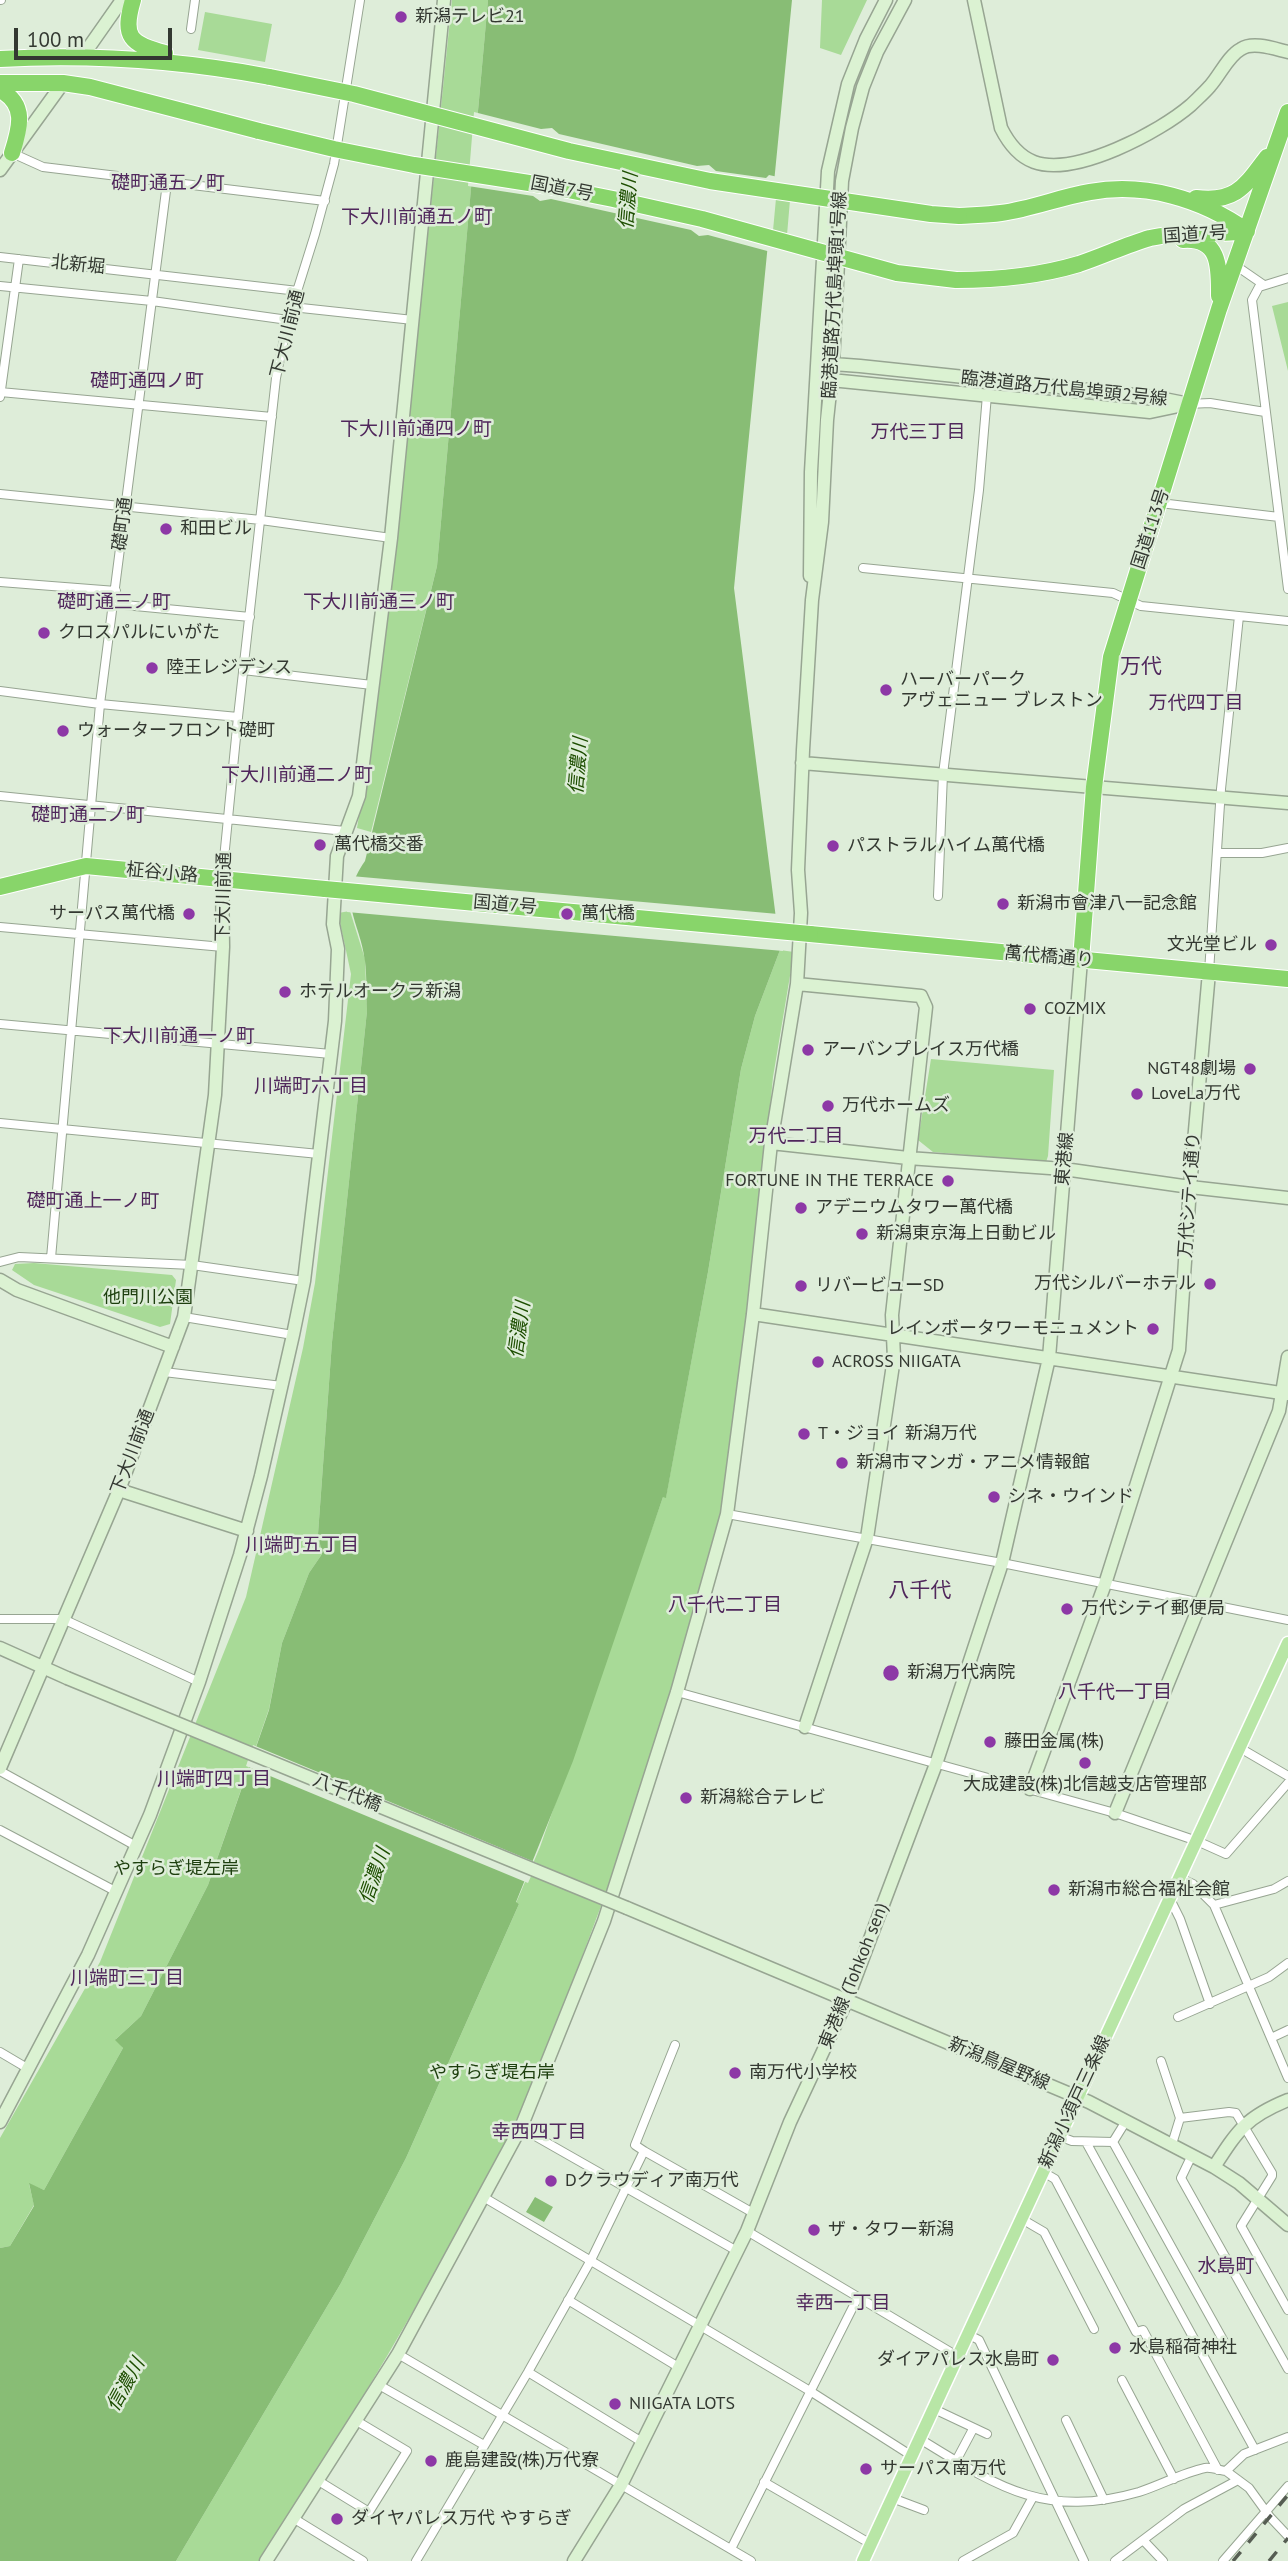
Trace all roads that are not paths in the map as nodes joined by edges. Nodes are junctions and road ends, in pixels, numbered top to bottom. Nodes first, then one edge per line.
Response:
1 (122, 0) edge
2 (132, 0) edge
3 (195, 0) edge
4 (360, 0) edge
5 (444, 0) edge
6 (886, 0) edge
7 (905, 0) edge
8 (974, 0) edge
9 (191, 29) dead end
10 (1288, 52) edge
11 (82, 57) junction
12 (0, 59) edge
13 (226, 69) junction
14 (0, 83) edge
15 (63, 83) junction
16 (0, 90) edge
17 (1288, 112) edge
18 (1278, 142) junction
19 (12, 153) junction
20 (0, 170) edge
21 (167, 183) junction
22 (1156, 191) junction
23 (324, 201) junction
24 (1247, 231) junction
25 (1153, 238) junction
26 (0, 257) edge
27 (19, 259) junction
28 (1235, 265) junction
29 (156, 274) junction
30 (1288, 278) edge
31 (0, 285) edge
32 (1264, 285) junction
33 (15, 287) junction
34 (298, 291) junction
35 (152, 301) junction
36 (292, 307) junction
37 (1219, 309) junction
38 (288, 320) junction
39 (413, 320) junction
40 (833, 364) junction
41 (817, 370) junction
42 (831, 380) junction
43 (0, 392) edge
44 (986, 395) junction
45 (0, 397) edge
46 (1188, 404) junction
47 (138, 405) junction
48 (1265, 412) junction
49 (272, 417) junction
50 (0, 494) edge
51 (1160, 503) junction
52 (125, 506) junction
53 (1279, 517) junction
54 (261, 520) junction
55 (391, 538) junction
56 (863, 568) dead end
57 (969, 579) junction
58 (0, 582) edge
59 (1288, 589) edge
60 (116, 591) junction
61 (1127, 599) junction
62 (812, 600) junction
63 (114, 604) junction
64 (1239, 616) junction
65 (250, 617) junction
66 (1288, 621) edge
67 (243, 670) junction
68 (372, 685) junction
69 (0, 691) edge
70 (100, 704) junction
71 (238, 717) junction
72 (802, 763) junction
73 (943, 774) junction
74 (1094, 787) junction
75 (0, 796) edge
76 (1222, 797) junction
77 (1288, 803) edge
78 (93, 805) junction
79 (227, 818) junction
80 (345, 831) junction
81 (1288, 848) edge
82 (1219, 853) junction
83 (86, 866) junction
84 (222, 879) junction
85 (0, 887) edge
86 (325, 889) joint
87 (938, 895) dead end
88 (0, 926) edge
89 (80, 932) junction
90 (810, 934) joint
91 (223, 947) junction
92 (1081, 960) junction
93 (1209, 972) junction
94 (1288, 979) edge
95 (797, 984) junction
96 (0, 1024) edge
97 (71, 1031) junction
98 (219, 1044) junction
99 (331, 1054) junction
100 (0, 1123) edge
101 (62, 1129) junction
102 (209, 1143) junction
103 (771, 1143) junction
104 (319, 1154) junction
105 (908, 1158) junction
106 (1064, 1168) junction
107 (1190, 1187) junction
108 (1288, 1198) edge
109 (51, 1258) junction
110 (0, 1262) edge
111 (192, 1265) junction
112 (0, 1280) edge
113 (304, 1281) junction
114 (753, 1314) junction
115 (184, 1317) junction
116 (293, 1335) junction
117 (893, 1335) junction
118 (173, 1347) junction
119 (1288, 1357) edge
120 (1049, 1358) junction
121 (164, 1372) junction
122 (1171, 1376) junction
123 (282, 1386) junction
124 (1286, 1393) edge
125 (119, 1490) junction
126 (727, 1514) junction
127 (247, 1531) junction
128 (867, 1538) junction
129 (1002, 1563) junction
130 (1104, 1584) junction
131 (1201, 1602) junction
132 (0, 1619) edge
133 (63, 1619) junction
134 (1288, 1620) edge
135 (1288, 1643) edge
136 (0, 1648) edge
137 (44, 1668) junction
138 (199, 1682) junction
139 (677, 1692) junction
140 (805, 1727) junction
141 (1240, 1748) junction
142 (936, 1764) junction
143 (0, 1769) edge
144 (1288, 1776) edge
145 (1288, 1783) edge
146 (1030, 1789) junction
147 (1115, 1813) junction
148 (0, 1830) edge
149 (1197, 1841) junction
150 (136, 1846) junction
151 (1180, 1878) junction
152 (1288, 1881) edge
153 (117, 1892) junction
154 (1170, 1899) junction
155 (1214, 1905) junction
156 (1288, 1963) edge
157 (1249, 1987) junction
158 (847, 2000) junction
159 (1210, 2004) junction
160 (1178, 2017) dead end
161 (1288, 2029) edge
162 (1271, 2038) junction
163 (675, 2045) dead end
164 (0, 2052) edge
165 (1161, 2061) dead end
166 (27, 2068) junction
167 (1288, 2078) edge
168 (1078, 2097) junction
169 (1287, 2102) edge
170 (1180, 2118) junction
171 (1126, 2121) junction
172 (0, 2122) edge
173 (1244, 2124) junction
174 (521, 2128) junction
175 (1059, 2136) junction
176 (1086, 2142) junction
177 (1113, 2143) junction
178 (1172, 2144) junction
179 (644, 2151) junction
180 (1192, 2155) junction
181 (1214, 2166) junction
182 (1042, 2172) junction
183 (628, 2189) junction
184 (485, 2198) junction
185 (1258, 2199) junction
186 (755, 2214) junction
187 (1020, 2218) junction
188 (1288, 2225) edge
189 (747, 2231) junction
190 (737, 2251) junction
191 (591, 2260) junction
192 (857, 2298) junction
193 (568, 2300) junction
194 (1288, 2310) edge
195 (700, 2325) junction
196 (1094, 2329) dead end
197 (967, 2334) junction
198 (1227, 2347) dead end
199 (398, 2354) junction
200 (957, 2356) junction
201 (680, 2368) junction
202 (1288, 2369) edge
203 (528, 2372) junction
204 (1122, 2380) dead end
205 (379, 2385) junction
206 (810, 2390) junction
207 (934, 2409) junction
208 (503, 2415) junction
209 (355, 2420) junction
210 (1066, 2420) dead end
211 (973, 2429) junction
212 (987, 2434) dead end
213 (1288, 2437) edge
214 (920, 2439) junction
215 (642, 2442) junction
216 (484, 2445) junction
217 (1255, 2450) junction
218 (912, 2456) junction
219 (957, 2461) junction
220 (1222, 2470) junction
221 (1174, 2479) junction
222 (317, 2480) junction
223 (1238, 2480) junction
224 (764, 2482) junction
225 (621, 2485) junction
226 (1288, 2486) edge
227 (1033, 2497) junction
228 (892, 2498) junction
229 (1104, 2500) junction
230 (1055, 2501) junction
231 (924, 2510) dead end
232 (1265, 2510) junction
233 (293, 2518) junction
234 (1288, 2536) edge
235 (1143, 2540) junction
236 (871, 2544) junction
237 (731, 2549) junction
238 (266, 2561) edge
239 (363, 2561) edge
240 (416, 2561) edge
241 (574, 2561) edge
242 (751, 2561) edge
243 (863, 2561) edge
244 (963, 2561) edge
245 (1084, 2561) edge
246 (1115, 2561) edge
247 (1163, 2561) edge
248 (1223, 2561) edge

1 - 11 street
2 - 13 highway
3 - 9 street
4 - 23 street, 下大川前通
5 - 39 street
6 - 41 street, 臨港道路万代島埠頭1号線
7 - 40 street, 臨港道路万代島埠頭1号線
8 - 10 street
11 - 12 highway, 国道7号
11 - 13 highway, 国道7号
11 - 15 highway
13 - 22 highway, 国道7号, bridge
14 - 15 highway, 国道7号
15 - 19 street
15 - 25 highway, 国道7号, bridge
16 - 19 highway
17 - 18 highway, 国道113号
18 - 22 highway
18 - 24 highway, 国道113号
19 - 20 street
19 - 21 street
21 - 23 street
21 - 29 street, 礎町通
22 - 24 highway, 国道7号
23 - 34 street, 下大川前通
24 - 25 highway, 国道7号
24 - 28 highway, 国道113号
25 - 37 highway
26 - 27 street, 北新堀
27 - 29 street, 北新堀
27 - 33 street
28 - 32 street
28 - 37 highway, 国道113号
29 - 34 street, 北新堀
29 - 35 street, 礎町通
30 - 32 street
31 - 33 street
32 - 48 street
33 - 35 street
33 - 43 street
34 - 36 street, 下大川前通
35 - 38 street
35 - 47 street, 礎町通
36 - 38 street, 下大川前通
36 - 39 street
37 - 46 highway, 国道113号
38 - 49 street, 下大川前通
39 - 55 street
40 - 41 street, 臨港道路万代島埠頭2号線
40 - 42 street, 臨港道路万代島埠頭1号線
40 - 46 street, 臨港道路万代島埠頭2号線
41 - 42 street
41 - 62 street, 臨港道路万代島埠頭1号線
42 - 44 street, 臨港道路万代島埠頭2号線
42 - 62 street, 臨港道路万代島埠頭1号線
43 - 45 street
43 - 47 street
44 - 46 street, 臨港道路万代島埠頭2号線
44 - 57 street
46 - 48 street
46 - 51 highway, 国道113号
47 - 49 street
47 - 52 street, 礎町通
48 - 53 street
49 - 54 street, 下大川前通
50 - 52 street
51 - 53 street
51 - 61 highway, 国道113号
52 - 54 street
52 - 60 street, 礎町通
53 - 59 street
54 - 55 street
54 - 65 street, 下大川前通
55 - 68 street
56 - 57 street
57 - 61 street
57 - 73 street
58 - 60 street
60 - 63 street, 礎町通
61 - 64 street
61 - 74 highway, 国道113号
62 - 72 street, 臨港道路万代島埠頭1号線
63 - 65 street
63 - 70 street, 礎町通
64 - 66 street
64 - 76 street
65 - 67 street, 下大川前通
67 - 68 street
67 - 71 street, 下大川前通
68 - 80 street
69 - 70 street
70 - 71 street
70 - 78 street, 礎町通
71 - 79 street, 下大川前通
72 - 73 street
72 - 95 street, 臨港道路万代島埠頭1号線
73 - 74 street
73 - 87 street
74 - 76 street
74 - 92 highway, 国道113号
75 - 78 street
76 - 77 street
76 - 82 street
78 - 79 street
78 - 83 street, 礎町通
79 - 80 street
79 - 84 street, 下大川前通
80 - 99 street
81 - 82 street
82 - 93 street
83 - 84 highway, 柾谷小路
83 - 85 highway, 柾谷小路
83 - 89 street, 礎町通
84 - 86 highway, 柾谷小路
84 - 91 street, 下大川前通
86 - 90 highway, 国道7号, bridge
88 - 89 street
89 - 91 street
89 - 97 street, 礎町通
90 - 92 highway, 萬代橋通り
91 - 98 street, 下大川前通
92 - 93 highway, 萬代橋通り
92 - 106 street, 東港線
93 - 94 highway, 萬代橋通り
93 - 107 street, 万代シテイ通り
95 - 103 street, 臨港道路万代島埠頭1号線
95 - 105 street
96 - 97 street
97 - 98 street
97 - 101 street, 礎町通
98 - 99 street
98 - 102 street, 下大川前通
99 - 104 street
100 - 101 street
101 - 102 street
101 - 109 street, 礎町通
102 - 104 street
102 - 111 street, 下大川前通
103 - 105 street
103 - 114 street, 臨港道路万代島埠頭1号線
104 - 113 street
105 - 106 street
105 - 117 street
106 - 107 street
106 - 120 street, 東港線
107 - 108 street
107 - 122 street, 万代シテイ通り
109 - 110 street
109 - 111 street
111 - 113 street
111 - 115 street, 下大川前通
112 - 118 street
113 - 116 street
114 - 117 street
114 - 126 street, 臨港道路万代島埠頭1号線
115 - 116 street
115 - 118 street, 下大川前通
116 - 123 street
117 - 120 street
117 - 128 street
118 - 121 street, 下大川前通
119 - 124 street
120 - 122 street
120 - 129 street, 東港線 (Tohkoh sen)
121 - 123 street
121 - 125 street, 下大川前通
122 - 124 street
122 - 130 street, 万代シテイ通り
123 - 127 street
124 - 131 street
125 - 127 street
125 - 133 street, 下大川前通
126 - 128 street
126 - 139 street, 臨港道路万代島埠頭1号線
127 - 138 street
128 - 129 street
128 - 140 street
129 - 130 street
129 - 142 street, 東港線 (Tohkoh sen)
130 - 131 street
130 - 146 street, 万代シテイ通り
131 - 134 street
131 - 147 street
132 - 133 street
133 - 137 street, 下大川前通
133 - 138 street
135 - 141 main road, 新潟小須戸三条線
136 - 137 street, 八千代橋
137 - 143 street, 下大川前通
137 - 158 street, 八千代橋, bridge
138 - 150 street
139 - 140 street
139 - 174 street, 臨港道路万代島埠頭1号線
140 - 142 street
141 - 144 street
141 - 149 main road, 新潟小須戸三条線
142 - 146 street
142 - 158 street, 東港線 (Tohkoh sen)
143 - 150 street
145 - 149 street
146 - 147 street
147 - 149 street
148 - 153 street
149 - 151 main road, 新潟小須戸三条線
150 - 153 street
151 - 154 main road, 新潟小須戸三条線
151 - 155 street
152 - 155 street
153 - 166 street
154 - 159 street
154 - 168 main road, 新潟小須戸三条線
155 - 157 street
156 - 157 street
157 - 159 street
157 - 162 street
158 - 168 street, 新潟鳥屋野線
158 - 186 street, 東港線 (Tohkoh sen)
159 - 160 street
161 - 162 street
162 - 167 street
163 - 179 street
164 - 166 street
165 - 170 street
166 - 172 street
168 - 171 street, 新潟鳥屋野線
168 - 175 main road, 新潟小須戸三条線
169 - 173 street
170 - 173 street
170 - 178 street
171 - 177 street
171 - 178 street, 新潟鳥屋野線
173 - 181 street
173 - 185 street
174 - 183 street
174 - 184 street, 臨港道路万代島埠頭1号線
175 - 176 street
175 - 182 main road, 新潟小須戸三条線
176 - 177 street
176 - 217 street
177 - 198 street
178 - 180 street, 新潟鳥屋野線
179 - 183 street
179 - 186 street
180 - 181 street, 新潟鳥屋野線
180 - 202 street
181 - 185 street, 新潟鳥屋野線
182 - 187 main road, 新潟小須戸三条線
182 - 220 street
183 - 190 street
183 - 191 street
184 - 191 street
184 - 199 street, 臨港道路万代島埠頭1号線
185 - 188 street, 新潟鳥屋野線
185 - 194 street
186 - 189 street, 東港線 (Tohkoh sen)
187 - 196 street
187 - 197 main road, 新潟小須戸三条線
189 - 190 street, 東港線 (Tohkoh sen)
189 - 192 street
190 - 195 street, 東港線 (Tohkoh sen)
191 - 193 street
191 - 195 street
192 - 200 street
192 - 206 street
193 - 201 street
193 - 203 street
195 - 201 street, 東港線 (Tohkoh sen)
195 - 206 street
197 - 200 main road, 新潟小須戸三条線
197 - 230 street
199 - 205 street, 臨港道路万代島埠頭1号線
199 - 208 street
200 - 207 main road, 新潟小須戸三条線
201 - 215 street, 東港線 (Tohkoh sen)
203 - 208 street
203 - 215 street
204 - 221 street
205 - 209 street, 臨港道路万代島埠頭1号線
205 - 216 street
206 - 218 street
206 - 224 street
207 - 211 street
207 - 214 main road, 新潟小須戸三条線
208 - 216 street
208 - 225 street
209 - 222 street, 臨港道路万代島埠頭1号線
209 - 222 street
210 - 229 street
211 - 212 street
211 - 219 street
213 - 217 street
214 - 218 main road, 新潟小須戸三条線
214 - 219 street
215 - 225 street, 東港線 (Tohkoh sen)
216 - 240 street
217 - 220 street
218 - 228 main road, 新潟小須戸三条線
219 - 227 street
220 - 221 street
220 - 223 street
221 - 229 street
222 - 233 street, 臨港道路万代島埠頭1号線
223 - 232 street
223 - 235 street
224 - 236 street
224 - 237 street
225 - 237 street
225 - 241 street, 東港線 (Tohkoh sen)
226 - 232 street
227 - 230 street
227 - 244 street
228 - 231 street
228 - 236 main road, 新潟小須戸三条線
229 - 230 street
230 - 245 street
232 - 234 street
232 - 248 street
233 - 238 street, 臨港道路万代島埠頭1号線
233 - 239 street
235 - 246 street
235 - 247 street
236 - 243 main road, 新潟小須戸三条線
237 - 242 street

